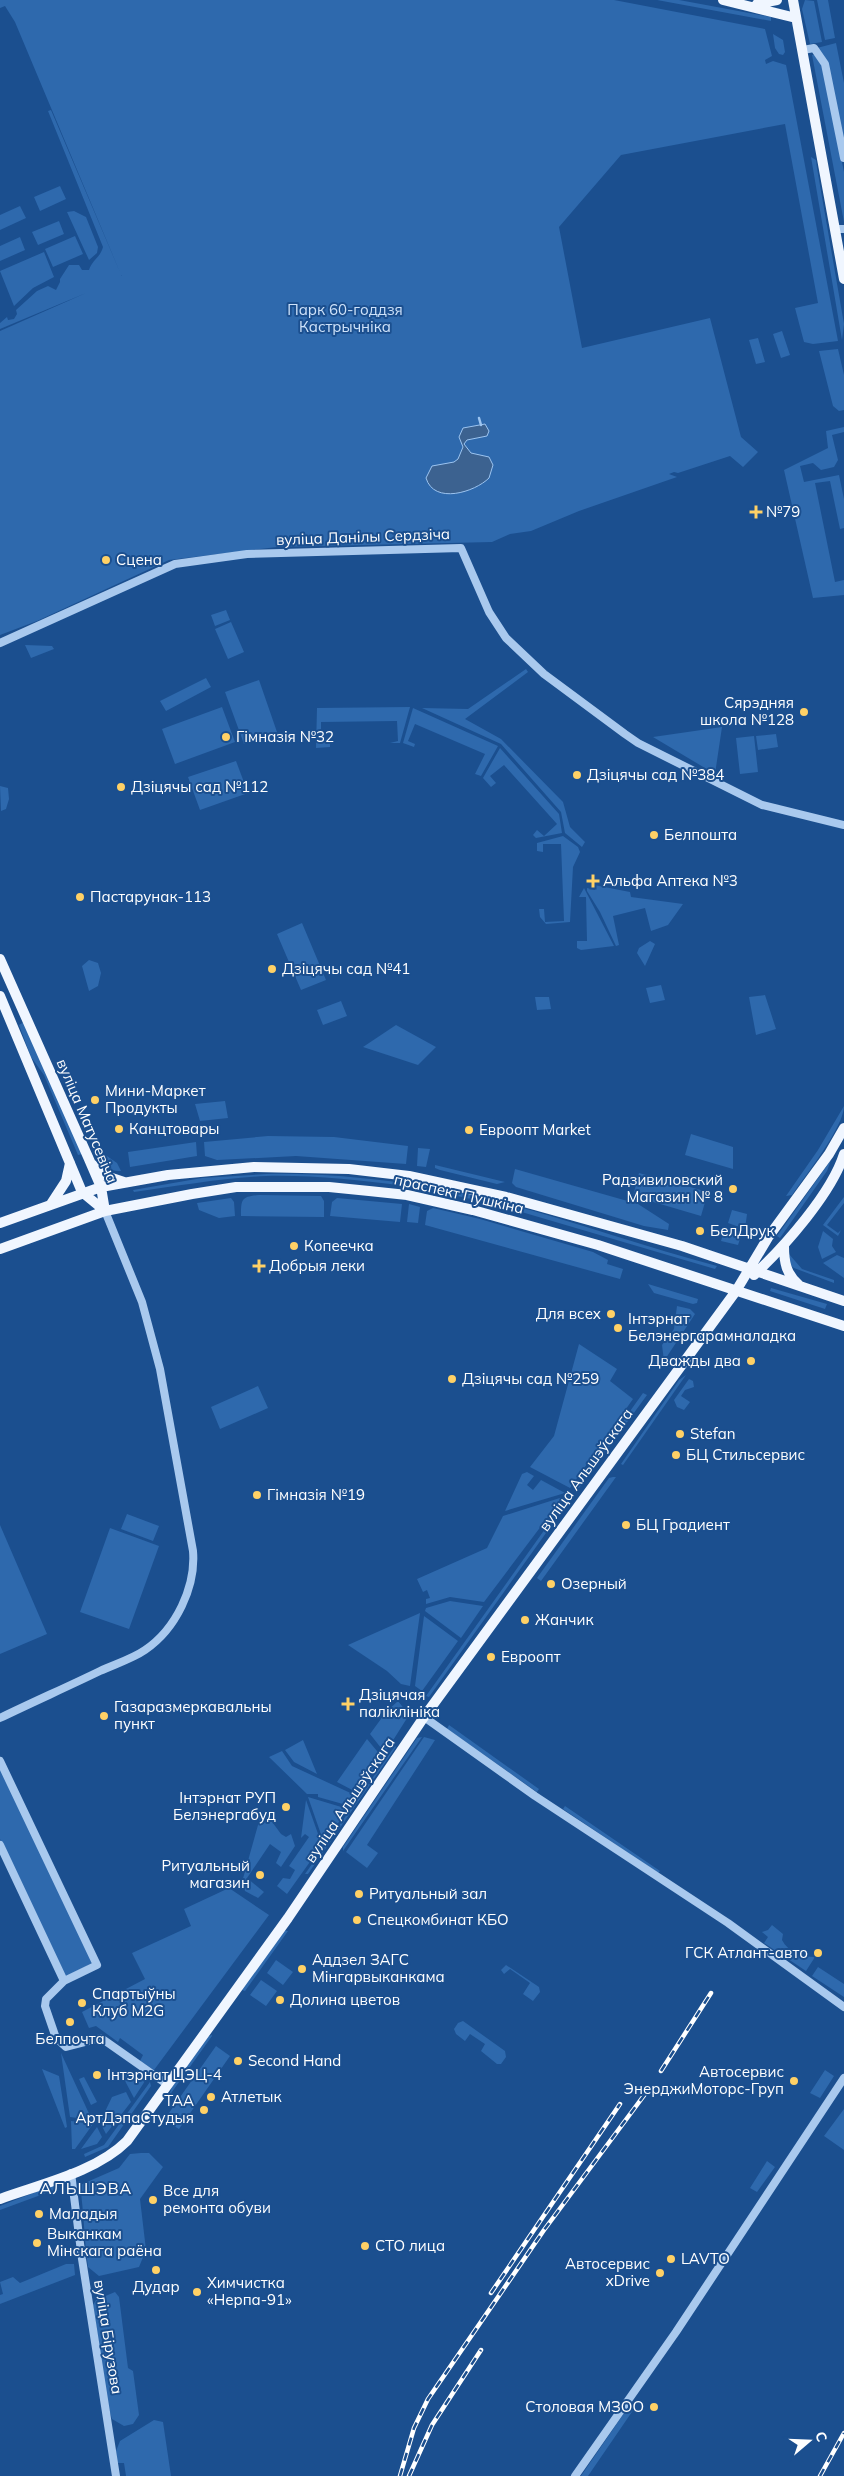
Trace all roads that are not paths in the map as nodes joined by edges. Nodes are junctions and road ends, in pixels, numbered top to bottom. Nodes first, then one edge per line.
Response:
1 (723, 0) edge
2 (777, 0) edge
3 (793, 0) edge
4 (749, 6) junction
5 (796, 18) junction
6 (803, 50) junction
7 (844, 158) edge
8 (840, 229) edge
9 (844, 279) edge
10 (0, 643) edge
11 (844, 824) edge
12 (0, 959) edge
13 (0, 990) edge
14 (0, 996) edge
15 (21, 1006) junction
16 (844, 1128) edge
17 (844, 1154) edge
18 (90, 1161) junction
19 (70, 1162) junction
20 (127, 1183) junction
21 (101, 1187) junction
22 (82, 1192) junction
23 (51, 1204) junction
24 (105, 1211) junction
25 (0, 1223) edge
26 (784, 1246) junction
27 (0, 1249) edge
28 (754, 1270) junction
29 (802, 1288) junction
30 (736, 1291) junction
31 (844, 1301) edge
32 (844, 1326) edge
33 (424, 1717) junction
34 (0, 1718) edge
35 (0, 1761) edge
36 (0, 1845) edge
37 (64, 1981) junction
38 (844, 2007) edge
39 (844, 2078) edge
40 (168, 2085) junction
41 (71, 2173) junction
42 (0, 2199) edge
43 (116, 2476) edge
44 (576, 2476) edge

1 - 4 main road
2 - 4 main road
3 - 5 main road
4 - 5 main road
5 - 6 main road
6 - 7 street
6 - 8 main road
8 - 9 main road
10 - 11 street, вуліца Данілы Сердзіча
12 - 15 main road, вуліца Матусевіча
13 - 15 main road
14 - 19 main road, вуліца Матусевіча
15 - 18 main road, вуліца Матусевіча
16 - 28 main road, вуліца Альшэўскага
17 - 26 main road, вуліца Альшэўскага
18 - 20 main road
18 - 21 main road, вуліца Матусевіча
19 - 22 main road, вуліца Матусевіча
19 - 23 main road
20 - 21 main road, праспект Пушкіна
20 - 28 main road, праспект Пушкіна
21 - 22 main road, праспект Пушкіна
21 - 24 main road, вуліца Матусевіча
22 - 23 main road, праспект Пушкіна
22 - 24 main road, вуліца Матусевіча
23 - 25 main road, праспект Пушкіна
24 - 27 main road, праспект Пушкіна
24 - 30 main road, праспект Пушкіна
24 - 34 street
26 - 28 main road, вуліца Альшэўскага
26 - 29 main road
28 - 29 main road, праспект Пушкіна
28 - 30 main road, вуліца Альшэўскага
29 - 31 main road, праспект Пушкіна
30 - 32 main road, праспект Пушкіна
30 - 33 main road, вуліца Альшэўскага
33 - 38 street
33 - 40 main road, вуліца Альшэўскага
35 - 37 street
36 - 37 street
37 - 40 street
39 - 44 street
40 - 41 main road, вуліца Альшэўскага
41 - 42 main road, вуліца Альшэўскага
41 - 43 street, вуліца Бірузова

